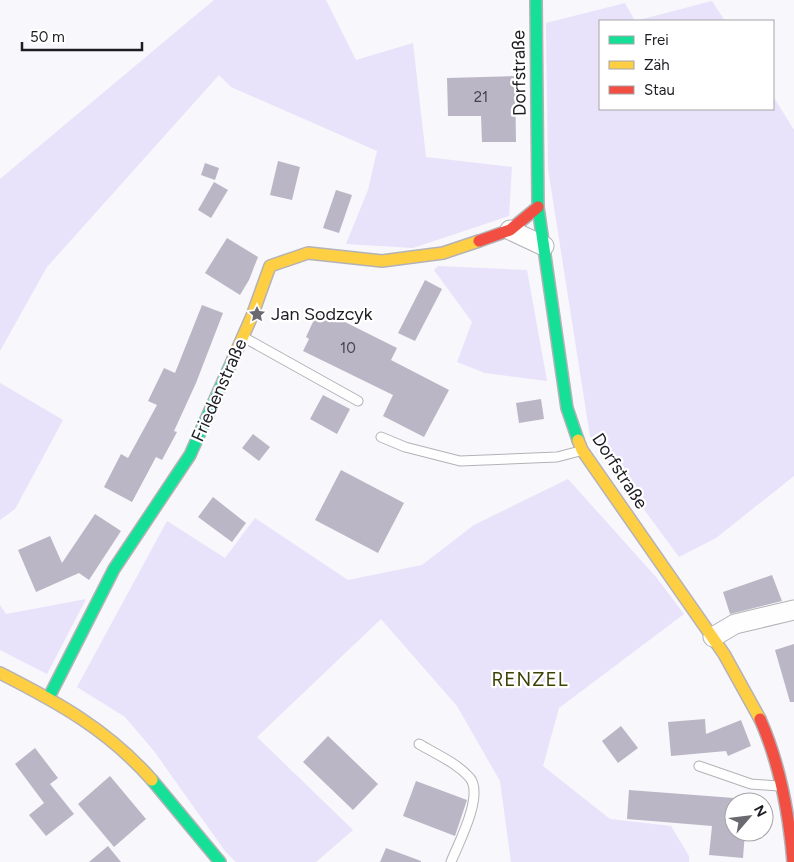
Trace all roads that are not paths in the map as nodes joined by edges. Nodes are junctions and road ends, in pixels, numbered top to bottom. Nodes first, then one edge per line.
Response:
1 (536, 0) edge
2 (538, 207) junction
3 (510, 230) junction
4 (544, 246) junction
5 (242, 336) junction
6 (358, 401) dead end
7 (382, 436) dead end
8 (582, 450) junction
9 (794, 610) edge
10 (713, 637) junction
11 (0, 673) edge
12 (49, 697) junction
13 (419, 744) dead end
14 (699, 766) dead end
15 (780, 786) junction
16 (220, 862) edge
17 (451, 862) edge
18 (792, 862) edge

1 - 2 street, Dorfstraße
2 - 3 street, Friedenstraße
2 - 4 street, Dorfstraße
3 - 4 street
3 - 5 street, Friedenstraße
4 - 8 street, Dorfstraße
5 - 6 lane
5 - 12 street, Friedenstraße
7 - 8 lane
8 - 10 street, Dorfstraße
9 - 10 street
10 - 15 street, Dorfstraße
11 - 12 street
12 - 16 street
13 - 17 lane
14 - 15 lane
15 - 18 street, Dorfstraße

